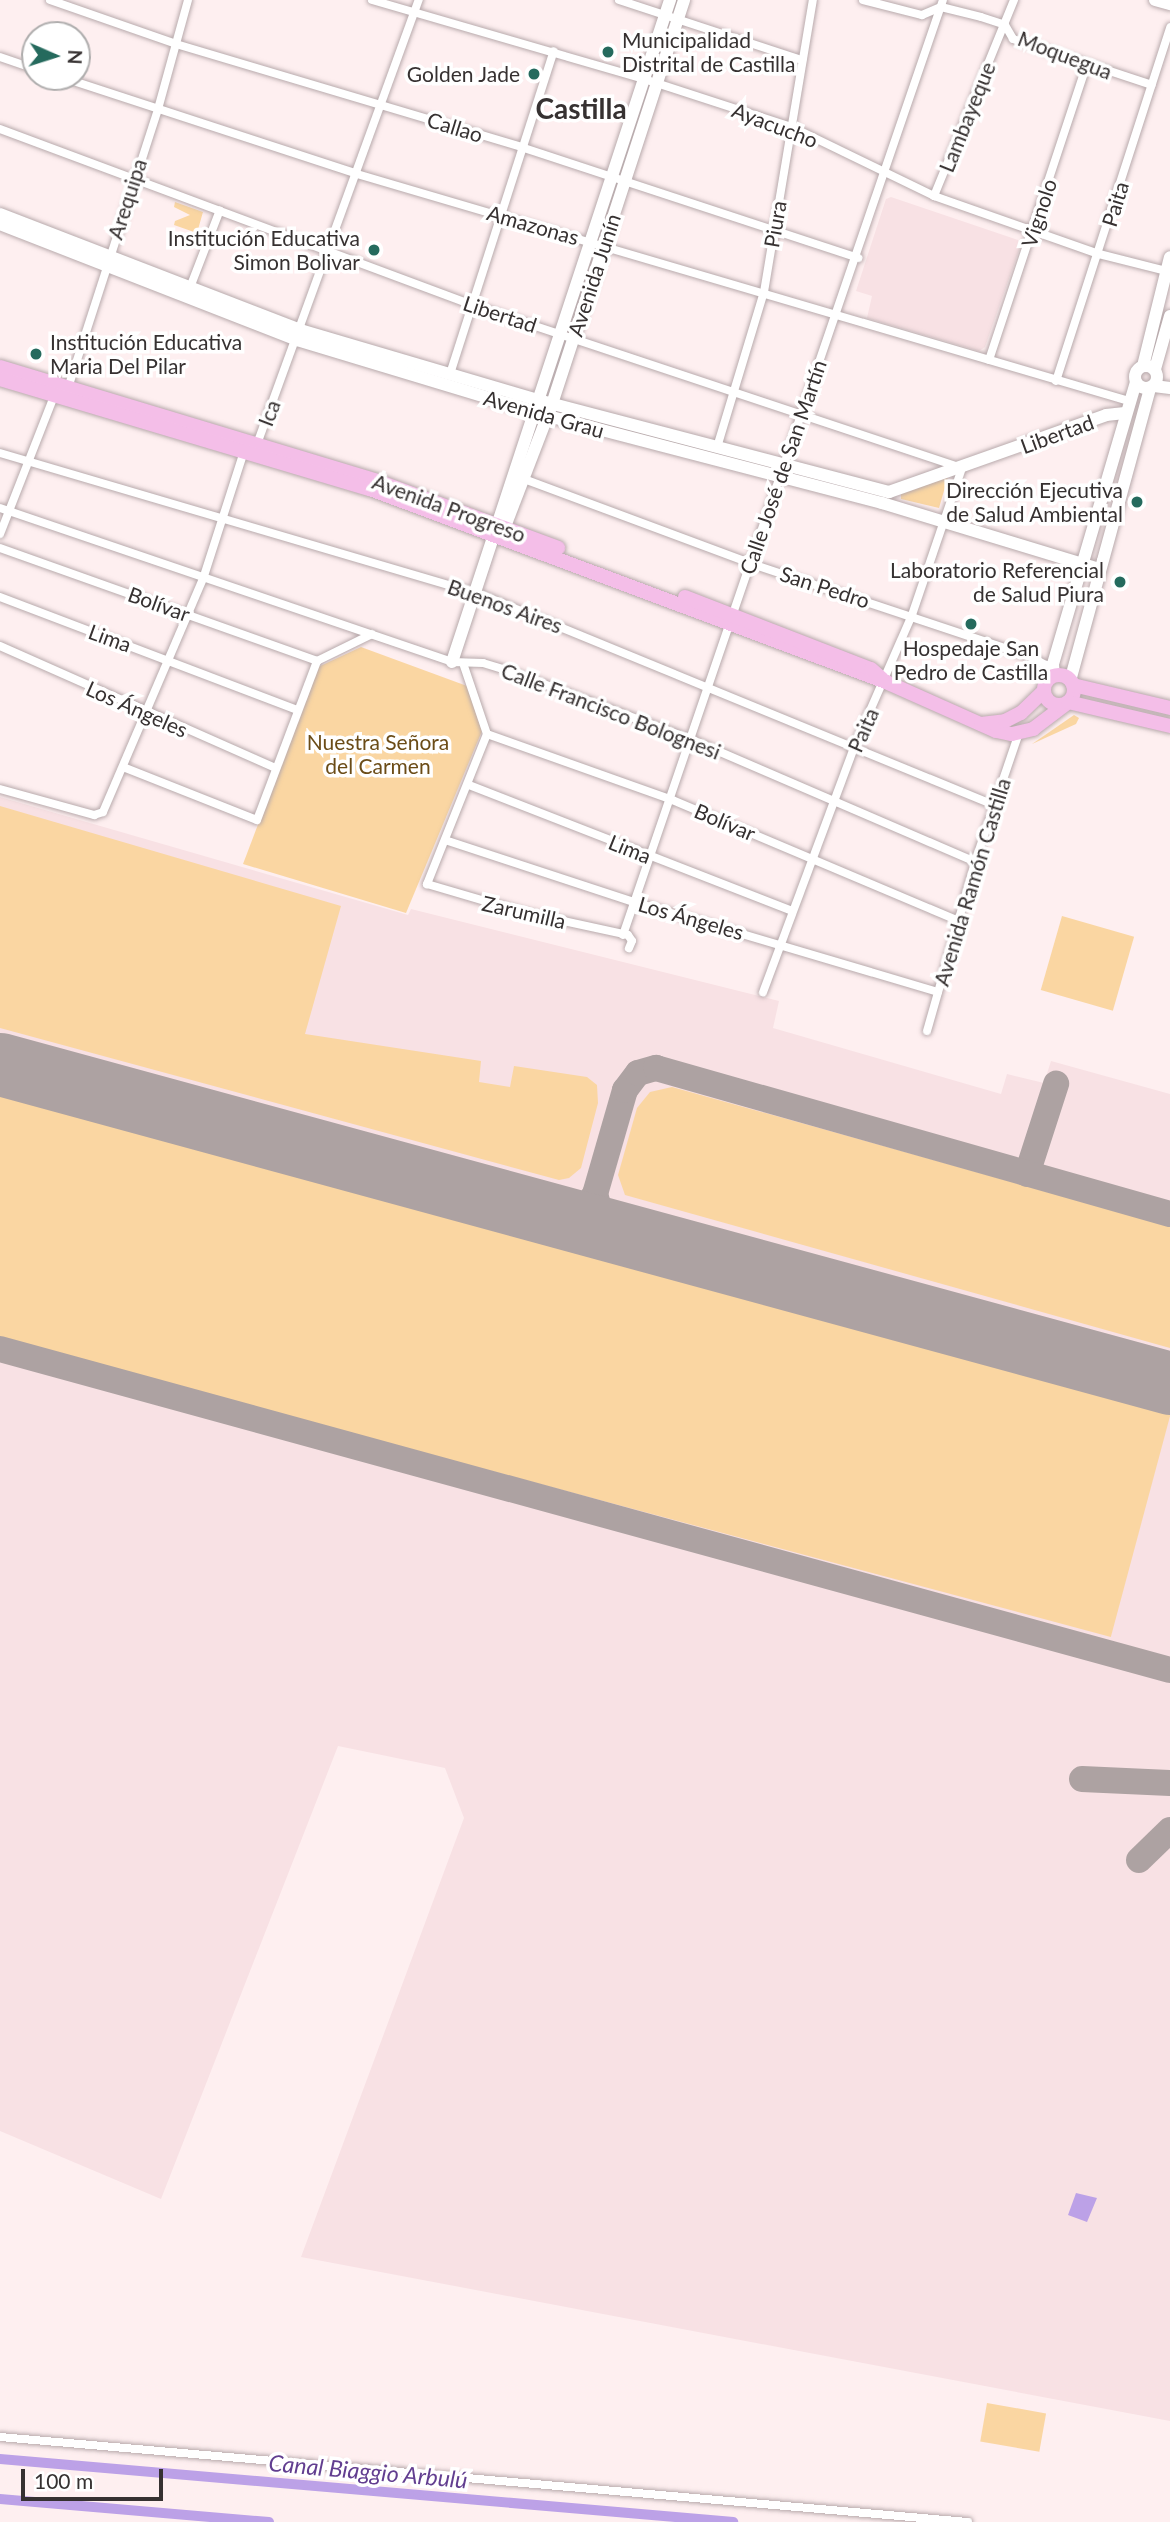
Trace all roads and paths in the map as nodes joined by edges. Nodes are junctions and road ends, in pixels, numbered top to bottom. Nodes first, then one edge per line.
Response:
1 (50, 0) edge
2 (188, 0) edge
3 (372, 0) edge
4 (419, 0) edge
5 (619, 0) edge
6 (670, 0) edge
7 (684, 0) edge
8 (813, 0) edge
9 (863, 0) edge
10 (1014, 0) edge
11 (1155, 0) edge
12 (942, 3) edge
13 (1170, 4) edge
14 (415, 11) junction
15 (671, 18) junction
16 (1005, 24) junction
17 (1170, 27) edge
18 (176, 44) junction
19 (554, 51) junction
20 (0, 57) edge
21 (802, 60) junction
22 (21, 64) edge
23 (1086, 66) junction
24 (651, 80) junction
25 (1152, 85) junction
26 (91, 87) edge
27 (380, 104) junction
28 (158, 109) junction
29 (792, 127) junction
30 (0, 129) edge
31 (524, 148) junction
32 (356, 174) junction
33 (884, 175) junction
34 (132, 178) junction
35 (618, 181) junction
36 (934, 196) junction
37 (220, 210) junction
38 (0, 214) edge
39 (504, 217) junction
40 (0, 224) edge
41 (774, 230) junction
42 (1033, 232) junction
43 (598, 244) junction
44 (328, 252) junction
45 (1099, 254) junction
46 (1170, 257) edge
47 (858, 258) junction
48 (107, 262) junction
49 (1168, 272) edge
50 (191, 285) junction
51 (764, 292) junction
52 (475, 306) junction
53 (838, 316) junction
54 (1170, 316) edge
55 (299, 335) junction
56 (567, 337) junction
57 (989, 360) junction
58 (0, 367) edge
59 (1156, 370) edge
60 (450, 374) junction
61 (0, 379) edge
62 (1056, 381) junction
63 (1136, 382) junction
64 (1152, 387) junction
65 (1170, 388) edge
66 (61, 391) junction
67 (736, 393) junction
68 (552, 404) junction
69 (536, 406) junction
70 (1127, 407) junction
71 (548, 416) junction
72 (798, 417) junction
73 (718, 444) junction
74 (251, 448) junction
75 (0, 453) edge
76 (783, 461) junction
77 (29, 463) junction
78 (962, 468) junction
79 (778, 476) junction
80 (518, 477) junction
81 (0, 508) edge
82 (10, 511) junction
83 (223, 518) junction
84 (945, 523) junction
85 (497, 533) junction
86 (0, 534) edge
87 (0, 548) edge
88 (749, 563) junction
89 (1082, 564) junction
90 (1099, 569) junction
91 (203, 579) junction
92 (477, 593) junction
93 (0, 597) edge
94 (186, 614) junction
95 (912, 615) junction
96 (729, 620) junction
97 (372, 635) junction
98 (0, 646) edge
99 (166, 658) junction
100 (317, 661) junction
101 (458, 664) junction
102 (1053, 677) junction
103 (886, 682) junction
104 (1072, 683) junction
105 (708, 686) junction
106 (1044, 691) junction
107 (1126, 697) junction
108 (1067, 703) junction
109 (1170, 708) edge
110 (297, 710) junction
111 (142, 712) junction
112 (1121, 714) junction
113 (976, 724) junction
114 (1170, 726) edge
115 (1019, 733) junction
116 (487, 734) junction
117 (690, 739) junction
118 (855, 745) junction
119 (122, 767) junction
120 (275, 768) junction
121 (469, 785) junction
122 (0, 789) edge
123 (670, 799) junction
124 (834, 803) junction
125 (994, 804) junction
126 (445, 840) junction
127 (650, 857) junction
128 (812, 859) junction
129 (975, 862) junction
130 (634, 902) junction
131 (792, 911) junction
132 (959, 921) junction
133 (623, 934) junction
134 (780, 942) junction
135 (628, 948) dead end
136 (763, 992) dead end
137 (938, 992) junction
138 (927, 1031) dead end
139 (0, 2437) edge
140 (968, 2522) edge

1 - 18 street, Callao
2 - 18 street, Arequipa
3 - 14 street, Ayacucho
4 - 14 street, Ica
5 - 15 street
6 - 15 street, Avenida Junín
7 - 15 street, Avenida Junín
8 - 21 street, Piura
9 - 12 street, Moquegua
10 - 16 street, Lambayeque
11 - 13 street
12 - 16 street, Moquegua
12 - 33 street, Calle José de San Martín
14 - 19 street, Ayacucho
14 - 27 street, Ica
15 - 21 street
15 - 24 street, Avenida Junín
16 - 23 street, Moquegua
16 - 36 street, Lambayeque
17 - 25 street, Paita
18 - 27 street, Callao
18 - 28 street, Arequipa
19 - 24 street, Ayacucho
19 - 31 street
20 - 22 street
21 - 29 street, Piura
23 - 25 street, Moquegua
23 - 42 street, Vignolo
24 - 29 street, Ayacucho
24 - 35 street, Avenida Junín
25 - 45 street, Paita
26 - 28 street, Amazonas
27 - 31 street, Callao
27 - 32 street, Ica
28 - 32 street, Amazonas
28 - 34 street, Arequipa
29 - 33 street, Ayacucho
29 - 41 street, Piura
30 - 34 street, Libertad
31 - 35 street, Callao
31 - 39 street
32 - 39 street, Amazonas
32 - 44 street, Ica
33 - 36 street, Ayacucho
33 - 47 street, Calle José de San Martín
34 - 37 street, Libertad
34 - 48 street, Arequipa
35 - 41 street, Callao
35 - 43 street, Avenida Junín
36 - 42 street, Ayacucho
37 - 44 street, Libertad
37 - 50 street
38 - 48 street, Avenida Grau
39 - 43 street, Amazonas
39 - 52 street
40 - 48 street, Avenida Grau
41 - 47 street, Callao
41 - 51 street, Piura
42 - 45 street, Ayacucho
42 - 57 street, Vignolo
43 - 51 street, Amazonas
43 - 56 street, Avenida Junín
44 - 52 street, Libertad
44 - 55 street, Ica
45 - 49 street, Ayacucho
45 - 62 street, Paita
46 - 49 street
47 - 53 street, Calle José de San Martín
48 - 50 street, Avenida Grau
48 - 55 street, Avenida Grau
48 - 66 street, Arequipa
49 - 59 street
50 - 55 street, Avenida Grau
51 - 53 street, Amazonas
51 - 67 street, Piura
52 - 56 street, Libertad
52 - 60 street
53 - 57 street, Amazonas
53 - 72 street, Calle José de San Martín
54 - 59 street
55 - 60 street, Avenida Grau
55 - 69 street, Avenida Grau
55 - 74 street, Ica
56 - 67 street, Libertad
56 - 68 street, Avenida Junín
56 - 69 street, Avenida Junín
57 - 62 street, Amazonas
58 - 66 main road, Avenida Progreso
59 - 63 street
59 - 64 street
60 - 69 street, Avenida Grau
61 - 66 main road, Avenida Progreso
62 - 70 street, Amazonas
63 - 64 street
63 - 70 street
64 - 65 street
64 - 90 street
66 - 74 main road, Avenida Progreso
66 - 77 street, Arequipa
67 - 72 street, Libertad
67 - 73 street, Piura
68 - 69 street, Avenida Grau
68 - 71 street, Avenida Junín
68 - 73 street, Avenida Grau
69 - 71 street, Avenida Grau
69 - 80 street, Avenida Junín
70 - 78 street, Libertad
70 - 89 street
71 - 79 street, Avenida Grau
71 - 80 street, Avenida Junín
72 - 76 street, Calle José de San Martín
72 - 78 street, Libertad
73 - 76 street, Avenida Grau
74 - 83 street, Ica
74 - 85 main road, Avenida Progreso
75 - 77 street, Buenos Aires
76 - 78 street, Avenida Grau
76 - 79 street, Calle José de San Martín
77 - 82 street, Arequipa
77 - 83 street, Buenos Aires
78 - 84 street, Paita
79 - 84 street, Avenida Grau
79 - 88 street, Calle José de San Martín
80 - 85 street, Avenida Junín
80 - 88 street, San Pedro
81 - 82 street, Calle Francisco Bolognesi
82 - 86 street, Arequipa
82 - 91 street, Calle Francisco Bolognesi
83 - 91 street, Ica
83 - 92 street, Buenos Aires
84 - 89 street, Avenida Grau
84 - 95 street, Paita
85 - 92 street, Avenida Junín
85 - 96 main road, Avenida Progreso
87 - 94 street, Bolívar
88 - 95 street, San Pedro
88 - 96 street, Calle José de San Martín
89 - 90 street, Avenida Grau
89 - 102 street
90 - 104 street
91 - 94 street, Ica
91 - 97 street, Calle Francisco Bolognesi
92 - 101 street, Avenida Junín
92 - 105 street, Buenos Aires
93 - 99 street, Lima
94 - 99 street, Ica
94 - 100 street, Bolívar
95 - 102 street, San Pedro
95 - 103 street, Paita
96 - 103 main road, Avenida Progreso
96 - 105 street, Calle José de San Martín
97 - 100 street
97 - 101 street, Calle Francisco Bolognesi
98 - 111 street, Los Ángeles
99 - 110 street, Lima
99 - 111 street, Ica
100 - 110 street
101 - 116 street
101 - 117 street, Calle Francisco Bolognesi
102 - 104 main road
102 - 106 main road
103 - 113 main road, Avenida Progreso
103 - 118 street, Paita
104 - 107 main road
104 - 108 main road
105 - 117 street, Calle José de San Martín
105 - 118 street, Buenos Aires
106 - 108 main road
106 - 113 main road
107 - 109 main road
107 - 112 main road
108 - 112 main road
108 - 115 main road
110 - 120 street
111 - 119 street, Ica
111 - 120 street, Los Ángeles
112 - 114 main road
113 - 115 main road, Avenida Progreso
115 - 125 street, Avenida Ramón Castilla
116 - 121 street
116 - 123 street, Bolívar
117 - 123 street, Calle José de San Martín
117 - 124 street, Calle Francisco Bolognesi
118 - 124 street, Paita
118 - 125 street, Buenos Aires
119 - 120 street
119 - 122 street, Ica
121 - 126 street
121 - 127 street, Lima
123 - 127 street, Calle José de San Martín
123 - 128 street, Bolívar
124 - 128 street, Paita
124 - 129 street, Calle Francisco Bolognesi
125 - 129 street, Avenida Ramón Castilla
126 - 130 street, Los Ángeles
126 - 133 street, Zarumilla
127 - 130 street, Calle José de San Martín
127 - 131 street, Lima
128 - 131 street, Paita
128 - 132 street, Bolívar
129 - 132 street, Avenida Ramón Castilla
130 - 133 street, Calle José de San Martín
130 - 134 street, Los Ángeles
131 - 134 street, Paita
132 - 137 street, Avenida Ramón Castilla
133 - 135 street
134 - 136 street, Paita
134 - 137 street, Los Ángeles
137 - 138 street, Avenida Ramón Castilla
139 - 140 street

